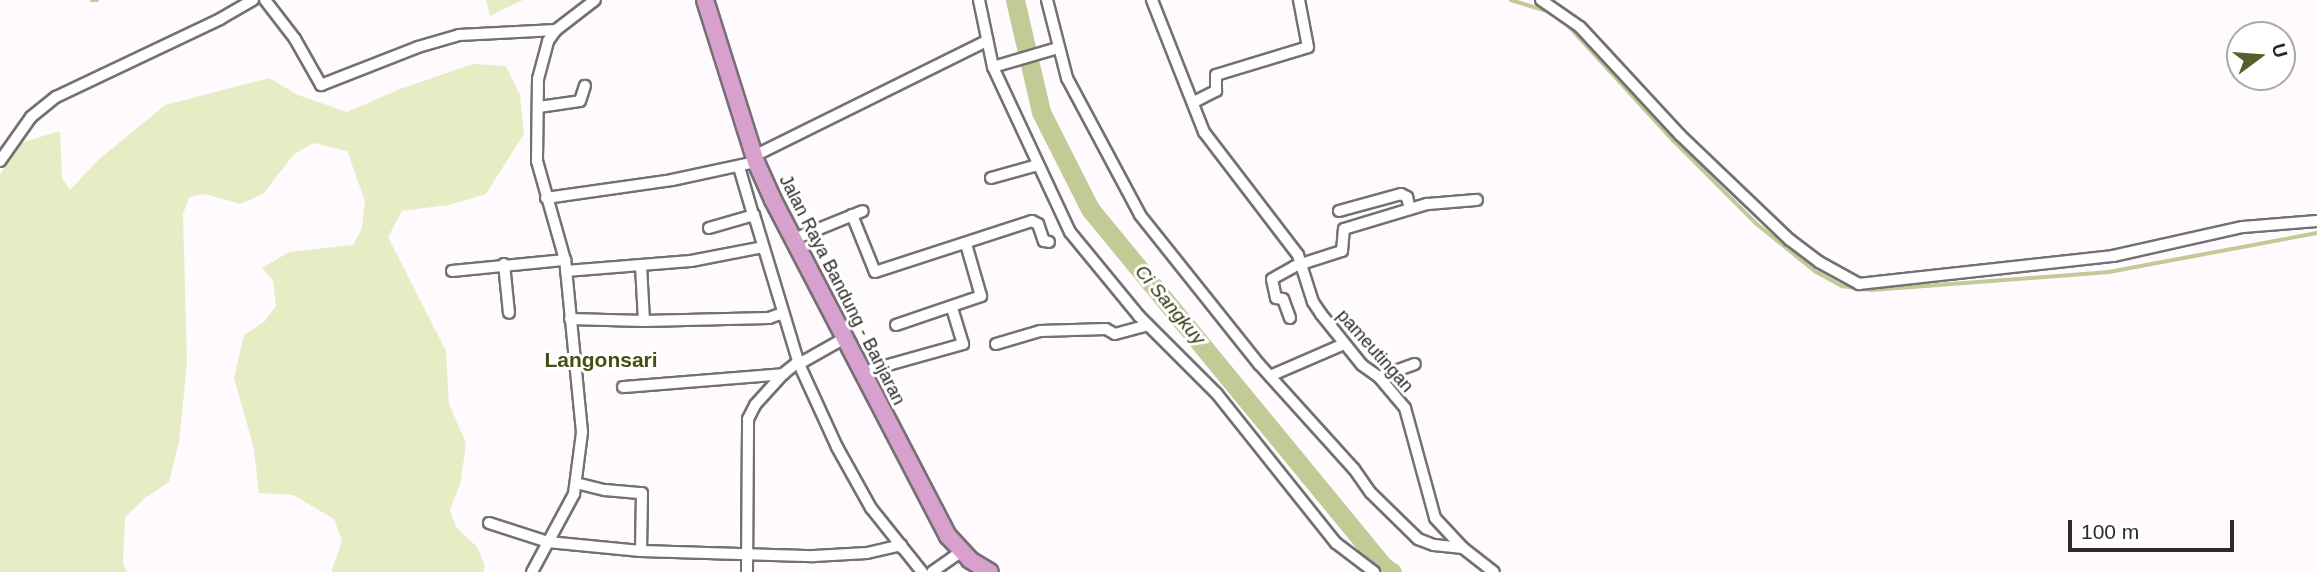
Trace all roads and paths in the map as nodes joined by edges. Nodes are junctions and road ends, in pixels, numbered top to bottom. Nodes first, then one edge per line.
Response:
1 (253, 0) edge
2 (265, 0) edge
3 (595, 0) edge
4 (705, 0) edge
5 (979, 0) edge
6 (1047, 0) edge
7 (1154, 0) edge
8 (1299, 0) edge
9 (1541, 0) edge
10 (556, 30) junction
11 (987, 41) junction
12 (1056, 48) junction
13 (996, 67) junction
14 (585, 86) dead end
15 (1194, 102) junction
16 (539, 107) junction
17 (755, 159) junction
18 (0, 160) edge
19 (1038, 165) junction
20 (739, 167) junction
21 (990, 178) dead end
22 (546, 198) junction
23 (1477, 200) dead end
24 (1410, 209) junction
25 (863, 211) dead end
26 (1339, 211) dead end
27 (852, 215) junction
28 (754, 218) junction
29 (2317, 221) edge
30 (709, 228) dead end
31 (794, 239) junction
32 (1049, 242) dead end
33 (966, 244) junction
34 (764, 250) junction
35 (504, 264) junction
36 (1302, 264) junction
37 (642, 265) junction
38 (565, 266) junction
39 (452, 271) dead end
40 (952, 307) junction
41 (509, 313) dead end
42 (783, 317) junction
43 (1290, 318) dead end
44 (570, 319) junction
45 (644, 321) junction
46 (896, 325) dead end
47 (1148, 325) junction
48 (845, 338) junction
49 (996, 344) dead end
50 (1344, 344) junction
51 (799, 364) junction
52 (1415, 364) dead end
53 (863, 372) junction
54 (783, 374) junction
55 (1270, 376) junction
56 (1379, 377) junction
57 (623, 387) dead end
58 (576, 483) junction
59 (489, 523) dead end
60 (548, 542) junction
61 (902, 548) junction
62 (1463, 548) junction
63 (641, 551) junction
64 (748, 552) junction
65 (961, 552) junction
66 (532, 572) edge
67 (747, 572) edge
68 (922, 572) edge
69 (932, 572) edge
70 (990, 572) edge
71 (1374, 572) edge
72 (1494, 572) edge

1 - 18 street
2 - 10 street
3 - 10 street
4 - 17 main road, Jalan Raya Bandung - Banjaran
5 - 11 street
6 - 12 street
7 - 15 street, pameutingan
8 - 15 street
9 - 29 street
10 - 16 street
11 - 13 street
11 - 17 street
12 - 13 street
12 - 55 street
13 - 19 street
14 - 16 street
15 - 36 street, pameutingan
16 - 22 street
17 - 20 street
17 - 31 main road, Jalan Raya Bandung - Banjaran
19 - 21 street
19 - 47 street
20 - 22 street
20 - 28 street
22 - 38 street
23 - 24 street
24 - 26 street
24 - 36 street
25 - 27 street
27 - 31 street
27 - 33 street
28 - 30 street
28 - 34 street
31 - 48 main road, Jalan Raya Bandung - Banjaran
32 - 33 street
33 - 40 street
34 - 37 street
34 - 42 street
35 - 38 street
35 - 39 street
35 - 41 street
36 - 43 street
36 - 50 street, pameutingan
37 - 38 street
37 - 45 street
38 - 44 street
40 - 46 street
40 - 53 street
42 - 45 street
42 - 51 street
44 - 45 street
44 - 58 street
47 - 49 street
47 - 71 street
48 - 51 street
48 - 53 main road, Jalan Raya Bandung - Banjaran
50 - 55 street
50 - 56 street, pameutingan
51 - 54 street
51 - 61 street
52 - 56 street
53 - 65 main road, Jalan Raya Bandung - Banjaran
54 - 57 street
54 - 64 street
55 - 62 street
56 - 62 street, pameutingan
58 - 60 street
58 - 63 street
59 - 60 street
60 - 63 street
60 - 66 street
61 - 64 street
61 - 68 street
62 - 72 street, pameutingan
63 - 64 street
64 - 67 street
65 - 69 street
65 - 70 main road, Jalan Raya Bandung - Banjaran

